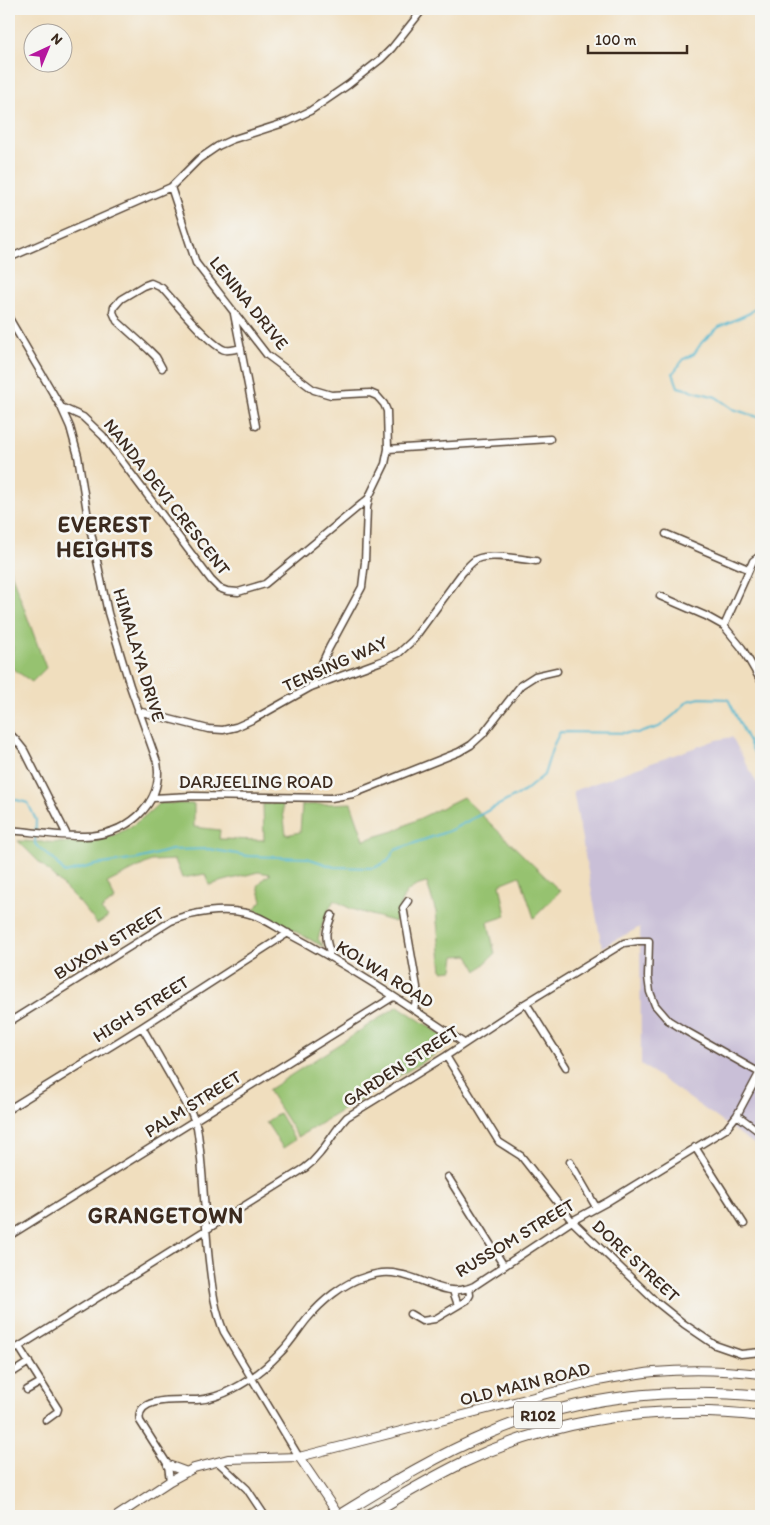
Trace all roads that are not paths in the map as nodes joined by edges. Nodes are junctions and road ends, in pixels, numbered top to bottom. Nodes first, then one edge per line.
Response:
1 (423, 9) edge
2 (171, 188) junction
3 (9, 258) edge
4 (234, 313) junction
5 (9, 318) edge
6 (240, 348) junction
7 (162, 368) dead end
8 (61, 407) junction
9 (256, 426) dead end
10 (550, 439) dead end
11 (388, 449) junction
12 (369, 498) junction
13 (666, 534) dead end
14 (761, 555) edge
15 (536, 561) dead end
16 (748, 569) junction
17 (660, 596) dead end
18 (724, 626) junction
19 (557, 671) dead end
20 (761, 682) edge
21 (311, 687) junction
22 (138, 711) junction
23 (9, 733) edge
24 (154, 798) junction
25 (9, 830) edge
26 (67, 835) junction
27 (408, 901) dead end
28 (332, 916) dead end
29 (288, 933) junction
30 (328, 956) junction
31 (393, 997) junction
32 (526, 1003) junction
33 (414, 1010) junction
34 (9, 1022) edge
35 (142, 1027) junction
36 (464, 1043) junction
37 (446, 1056) junction
38 (566, 1067) dead end
39 (760, 1072) edge
40 (9, 1109) edge
41 (737, 1115) junction
42 (195, 1120) junction
43 (761, 1133) edge
44 (695, 1147) junction
45 (570, 1162) dead end
46 (448, 1177) dead end
47 (596, 1207) junction
48 (572, 1221) junction
49 (744, 1224) dead end
50 (205, 1230) junction
51 (9, 1236) edge
52 (504, 1266) junction
53 (469, 1288) junction
54 (453, 1291) junction
55 (458, 1305) junction
56 (410, 1314) dead end
57 (19, 1347) junction
58 (761, 1352) edge
59 (9, 1354) edge
60 (29, 1362) junction
61 (15, 1371) dead end
62 (761, 1374) edge
63 (253, 1377) junction
64 (41, 1382) junction
65 (27, 1390) dead end
66 (761, 1396) edge
67 (761, 1416) edge
68 (46, 1420) dead end
69 (300, 1458) junction
70 (218, 1462) junction
71 (168, 1465) junction
72 (187, 1472) junction
73 (170, 1481) junction
74 (117, 1516) edge
75 (265, 1516) edge
76 (338, 1516) edge
77 (367, 1516) edge

1 - 2 street
2 - 3 street
2 - 4 street, LENINA DRIVE
4 - 6 street
4 - 11 street, LENINA DRIVE
5 - 8 street, HIMALAYA DRIVE
6 - 7 street
6 - 9 street
8 - 12 street, NANDA DEVI CRESCENT
8 - 22 street, HIMALAYA DRIVE
10 - 11 street
11 - 12 street
12 - 21 street
13 - 16 street
14 - 16 street
15 - 21 street, TENSING WAY
16 - 18 street
17 - 18 street
18 - 20 street
19 - 24 street, DARJEELING ROAD
21 - 22 street, TENSING WAY
22 - 24 street, HIMALAYA DRIVE
23 - 26 street
24 - 26 street
25 - 26 street
27 - 33 street
28 - 30 street
29 - 30 street, KOLWA ROAD
29 - 34 street, BUXON STREET
29 - 35 street, HIGH STREET
30 - 31 street, KOLWA ROAD
31 - 33 street, KOLWA ROAD
31 - 42 street, PALM STREET
32 - 36 street, GARDEN STREET
32 - 38 street
32 - 39 street, GARDEN STREET
33 - 36 street, KOLWA ROAD
35 - 40 street, HIGH STREET
35 - 42 street
36 - 37 street, GARDEN STREET
37 - 48 street, DORE STREET
37 - 50 street, GARDEN STREET
39 - 41 street, RUSSOM STREET
41 - 43 street
41 - 44 street, RUSSOM STREET
42 - 50 street
42 - 51 street, PALM STREET
44 - 47 street, RUSSOM STREET
44 - 49 street
45 - 47 street
46 - 52 street
47 - 48 street, RUSSOM STREET
48 - 52 street, RUSSOM STREET
48 - 58 street, DORE STREET
50 - 57 street, GARDEN STREET
50 - 63 street
52 - 53 street, RUSSOM STREET
53 - 54 street, RUSSOM STREET
53 - 55 street
54 - 55 street
54 - 63 street, RUSSOM STREET
55 - 56 street
57 - 59 street, GARDEN STREET
57 - 60 street
60 - 61 street
60 - 64 street
62 - 69 street, OLD MAIN ROAD
63 - 69 street
63 - 71 street, RUSSOM STREET
64 - 65 street
64 - 68 street
66 - 76 main road, R102
67 - 77 main road, R102
69 - 70 street
69 - 76 street, bridge
70 - 72 street
70 - 75 street
71 - 72 street
71 - 73 street, RUSSOM STREET
72 - 73 street
73 - 74 street

